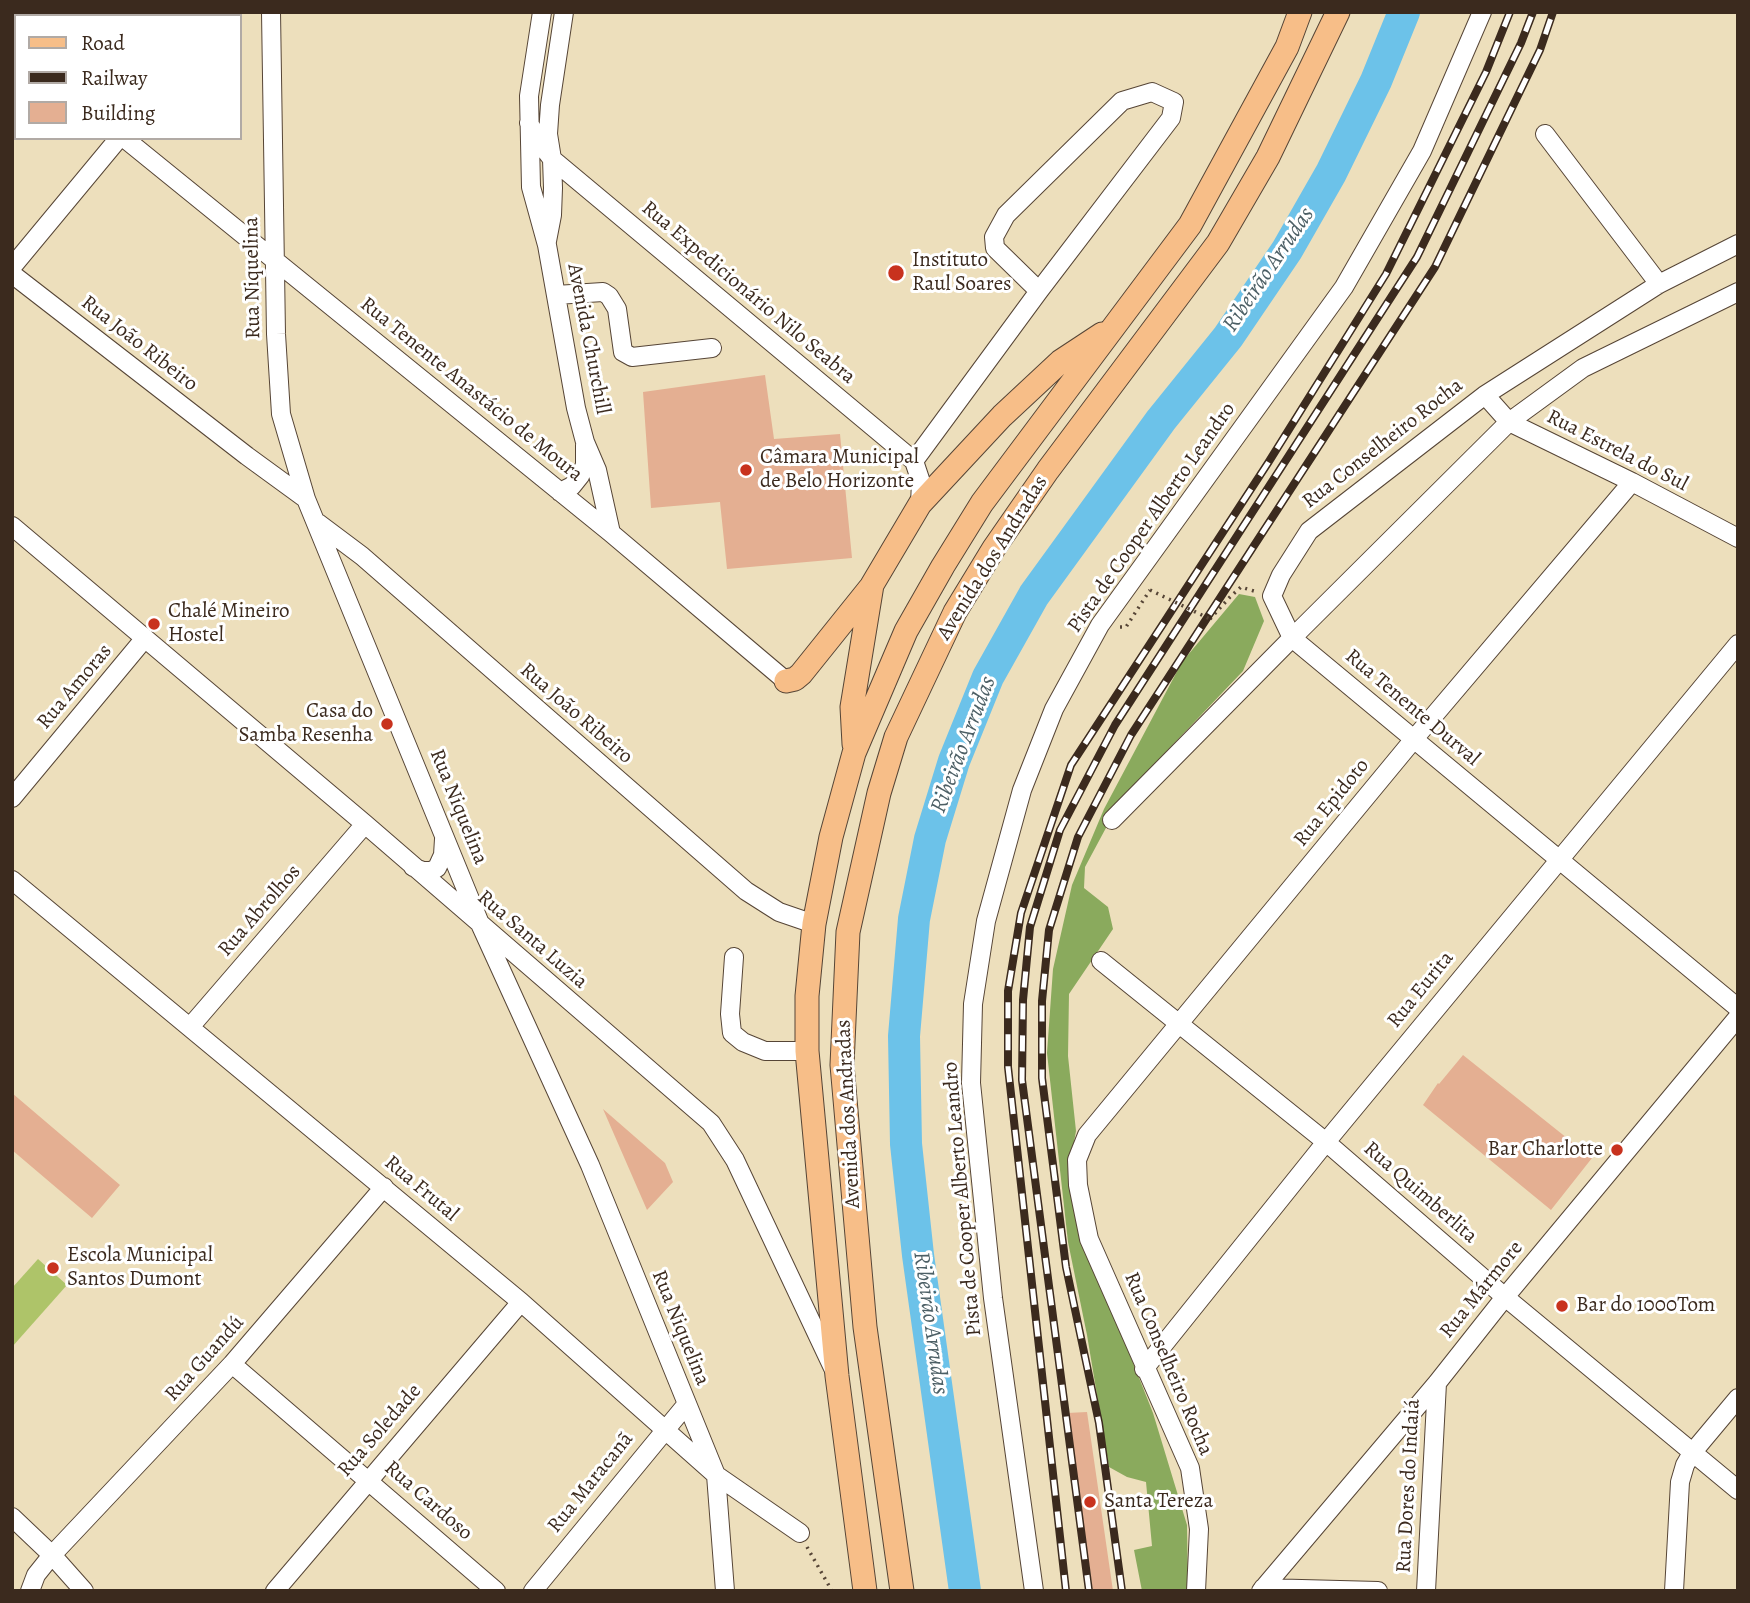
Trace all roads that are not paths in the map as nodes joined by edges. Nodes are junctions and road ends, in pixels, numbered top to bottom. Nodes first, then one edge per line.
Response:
1 (271, 12) edge
2 (542, 12) edge
3 (564, 12) edge
4 (1300, 12) edge
5 (1338, 12) edge
6 (1482, 12) edge
7 (529, 123) junction
8 (1545, 134) dead end
9 (119, 140) edge
10 (124, 140) edge
11 (552, 159) junction
12 (1738, 244) edge
13 (547, 245) junction
14 (276, 262) junction
15 (12, 267) edge
16 (12, 274) edge
17 (1659, 284) junction
18 (1039, 291) junction
19 (1738, 292) edge
20 (556, 295) junction
21 (1119, 322) junction
22 (712, 348) dead end
23 (1485, 395) junction
24 (1509, 422) junction
25 (585, 442) junction
26 (914, 461) junction
27 (1632, 482) junction
28 (560, 492) junction
29 (306, 499) junction
30 (920, 504) junction
31 (317, 522) junction
32 (12, 526) edge
33 (611, 533) junction
34 (1738, 538) edge
35 (362, 556) junction
36 (340, 579) junction
37 (872, 585) junction
38 (145, 638) junction
39 (1292, 638) junction
40 (1738, 644) edge
41 (786, 681) joint
42 (1414, 738) junction
43 (854, 753) junction
44 (12, 798) edge
45 (1112, 820) dead end
46 (365, 824) junction
47 (444, 834) junction
48 (1558, 860) junction
49 (410, 865) junction
50 (12, 880) edge
51 (814, 924) junction
52 (481, 926) junction
53 (734, 957) dead end
54 (1101, 961) dead end
55 (1738, 1008) edge
56 (1738, 1017) edge
57 (1180, 1024) junction
58 (190, 1027) junction
59 (807, 1051) junction
60 (1326, 1142) junction
61 (1077, 1160) joint
62 (384, 1187) junction
63 (1505, 1297) junction
64 (521, 1302) junction
65 (233, 1364) junction
66 (1144, 1369) junction
67 (837, 1376) junction
68 (1437, 1383) junction
69 (1738, 1398) edge
70 (686, 1405) junction
71 (665, 1429) junction
72 (1692, 1453) junction
73 (716, 1475) junction
74 (369, 1480) junction
75 (1738, 1490) edge
76 (12, 1517) edge
77 (800, 1534) road end
78 (52, 1555) junction
79 (1262, 1589) edge
80 (30, 1591) edge
81 (84, 1591) edge
82 (275, 1591) edge
83 (496, 1591) edge
84 (533, 1591) edge
85 (725, 1591) edge
86 (865, 1591) edge
87 (902, 1591) edge
88 (1034, 1591) edge
89 (1196, 1591) edge
90 (1378, 1591) edge
91 (1426, 1591) edge
92 (1674, 1591) edge

1 - 14 street, Rua Niquelina
2 - 7 street, Avenida Churchill
3 - 11 street, Avenida Churchill
4 - 21 main road, Avenida dos Andradas
5 - 87 main road, Avenida dos Andradas
6 - 88 street, Pista de Cooper Alberto Leandro
7 - 11 street, Rua Expedicionário Nilo Seabra
7 - 13 street, Avenida Churchill
8 - 17 street
9 - 15 street
10 - 14 street, Rua Tenente Anastácio de Moura
11 - 13 street, Avenida Churchill
11 - 26 street, Rua Expedicionário Nilo Seabra
12 - 17 street, Rua Conselheiro Rocha
13 - 20 street, Avenida Churchill
14 - 28 street, Rua Tenente Anastácio de Moura
14 - 29 street, Rua Niquelina
16 - 29 street, Rua João Ribeiro
17 - 23 street, Rua Conselheiro Rocha
18 - 18 street
18 - 26 street
19 - 24 street
20 - 22 street
20 - 25 street, Avenida Churchill
21 - 30 main road
21 - 43 main road, Avenida dos Andradas
23 - 24 street, Rua Estrela do Sul
23 - 39 street, Rua Conselheiro Rocha
24 - 27 street, Rua Estrela do Sul
24 - 39 street
25 - 28 street, Avenida Churchill
25 - 33 street, Avenida Churchill
26 - 30 street
27 - 34 street, Rua Estrela do Sul
27 - 42 street, Rua Epidoto
28 - 33 street, Rua Tenente Anastácio de Moura
29 - 31 street, Rua Niquelina
30 - 37 main road
31 - 35 street, Rua João Ribeiro
31 - 36 street, Rua Niquelina
32 - 38 street, Rua Santa Luzia
33 - 41 street, Rua Tenente Anastácio de Moura
35 - 36 street
35 - 51 street, Rua João Ribeiro
36 - 47 street, Rua Niquelina
37 - 41 main road
37 - 43 main road
38 - 44 street, Rua Amoras
38 - 46 street, Rua Santa Luzia
39 - 42 street, Rua Tenente Durval
39 - 45 street
40 - 48 street, Rua Eurita
42 - 48 street, Rua Tenente Durval
42 - 57 street, Rua Epidoto
43 - 51 main road, Avenida dos Andradas
46 - 49 street, Rua Santa Luzia
46 - 58 street, Rua Abrolhos
47 - 49 street
47 - 52 street, Rua Niquelina
48 - 55 street, Rua Tenente Durval
48 - 60 street, Rua Eurita
49 - 52 street, Rua Santa Luzia
50 - 58 street, Rua Frutal
51 - 59 main road, Avenida dos Andradas
52 - 67 street, Rua Santa Luzia
52 - 70 street, Rua Niquelina
53 - 59 street
54 - 57 street, Rua Quimberlita
56 - 63 street, Rua Mármore
57 - 60 street, Rua Quimberlita
57 - 61 street, Rua Epidoto
58 - 62 street, Rua Frutal
59 - 67 main road, Avenida dos Andradas
60 - 63 street, Rua Quimberlita
60 - 66 street, Rua Eurita
61 - 66 street, Rua Conselheiro Rocha
62 - 64 street, Rua Frutal
62 - 65 street, Rua Guandú
63 - 68 street, Rua Mármore
63 - 72 street, Rua Quimberlita
64 - 71 street, Rua Frutal
64 - 74 street, Rua Soledade
65 - 74 street, Rua Cardoso
65 - 78 street, Rua Guandú
66 - 89 street, Rua Conselheiro Rocha
67 - 86 main road, Avenida dos Andradas
68 - 79 street, Rua Mármore
68 - 91 street, Rua Dores do Indaiá
69 - 72 street
70 - 71 street, Rua Maracanã
70 - 73 street, Rua Niquelina
71 - 73 street, Rua Frutal
71 - 84 street, Rua Maracanã
72 - 75 street, Rua Quimberlita
72 - 92 street
73 - 77 street, Rua Frutal
73 - 85 street, Rua Niquelina
74 - 82 street, Rua Soledade
74 - 83 street, Rua Cardoso
76 - 78 street
78 - 80 street, Rua Guandú
78 - 81 street
79 - 90 street

